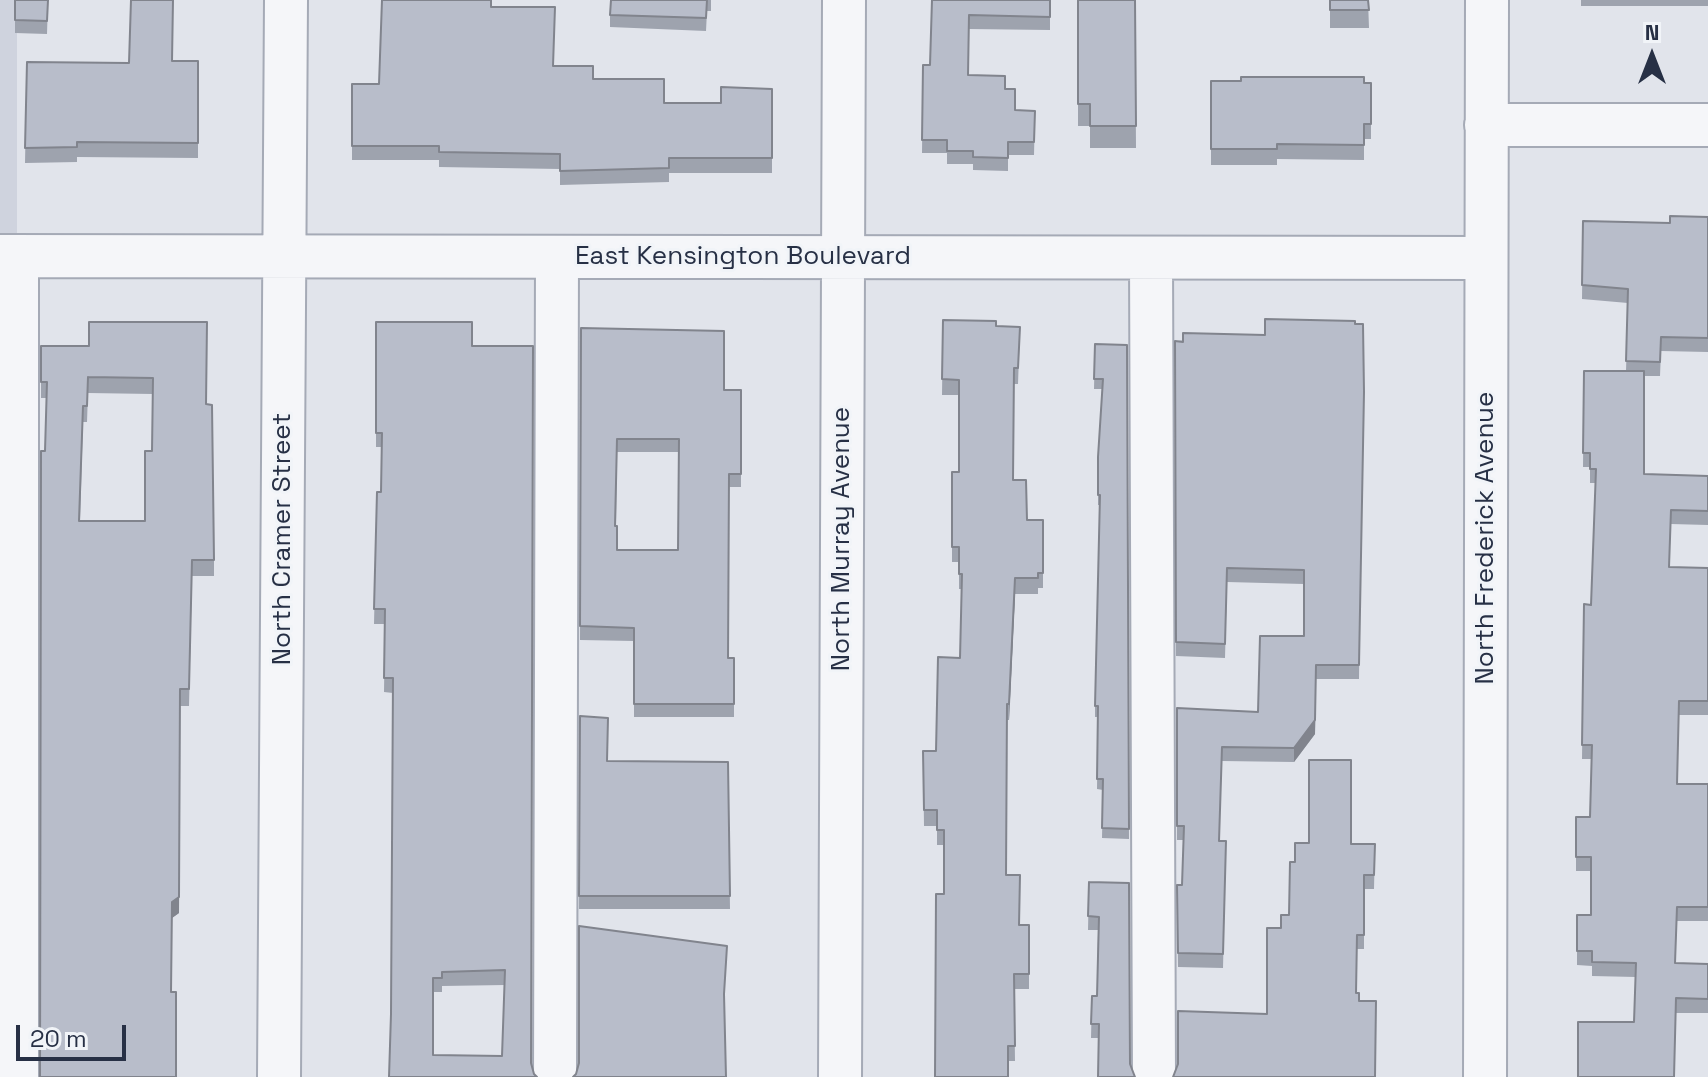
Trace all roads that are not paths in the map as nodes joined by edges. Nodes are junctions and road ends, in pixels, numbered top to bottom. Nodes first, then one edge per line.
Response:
1 (286, 0) edge
2 (844, 0) edge
3 (1487, 0) edge
4 (1486, 125) junction
5 (1708, 125) edge
6 (8, 256) edge
7 (844, 256) junction
8 (285, 257) junction
9 (557, 257) junction
10 (1486, 258) junction
11 (1151, 259) junction
12 (8, 988) edge
13 (17, 1077) edge
14 (279, 1077) edge
15 (555, 1077) edge
16 (840, 1077) edge
17 (1154, 1077) edge
18 (1485, 1077) edge

1 - 8 street, North Cramer Street
2 - 7 street, North Murray Avenue
3 - 4 street, North Frederick Avenue
4 - 5 street
4 - 10 street, North Frederick Avenue
6 - 8 street, East Kensington Boulevard
6 - 12 street
7 - 9 street, East Kensington Boulevard
7 - 11 street, East Kensington Boulevard
7 - 16 street, North Murray Avenue
8 - 9 street, East Kensington Boulevard
8 - 14 street, North Cramer Street
9 - 15 street
10 - 11 street, East Kensington Boulevard
10 - 18 street, North Frederick Avenue
11 - 17 street
12 - 13 street

